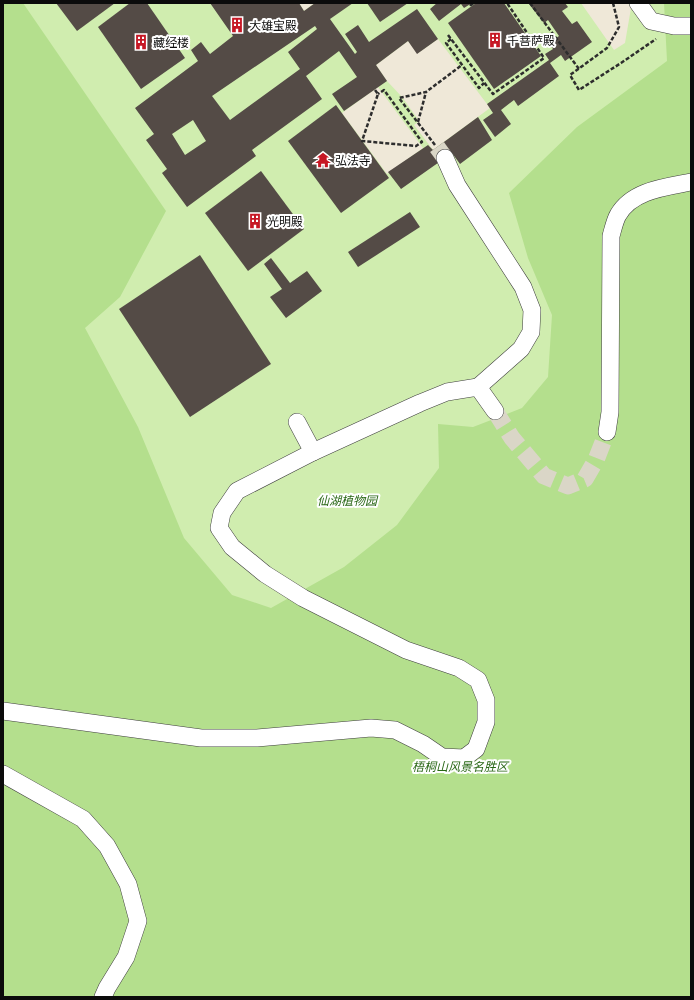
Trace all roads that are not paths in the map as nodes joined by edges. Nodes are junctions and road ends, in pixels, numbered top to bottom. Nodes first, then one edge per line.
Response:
1 (638, 3) edge
2 (691, 26) edge
3 (441, 153) tunnel mouth
4 (691, 182) edge
5 (478, 387) junction
6 (495, 411) tunnel mouth
7 (297, 422) dead end
8 (607, 432) tunnel mouth
9 (313, 452) junction
10 (3, 711) edge
11 (3, 774) edge
12 (103, 997) edge

1 - 2 street
3 - 5 street
4 - 8 street
5 - 6 street
5 - 9 street
7 - 9 street
9 - 10 street
11 - 12 street

